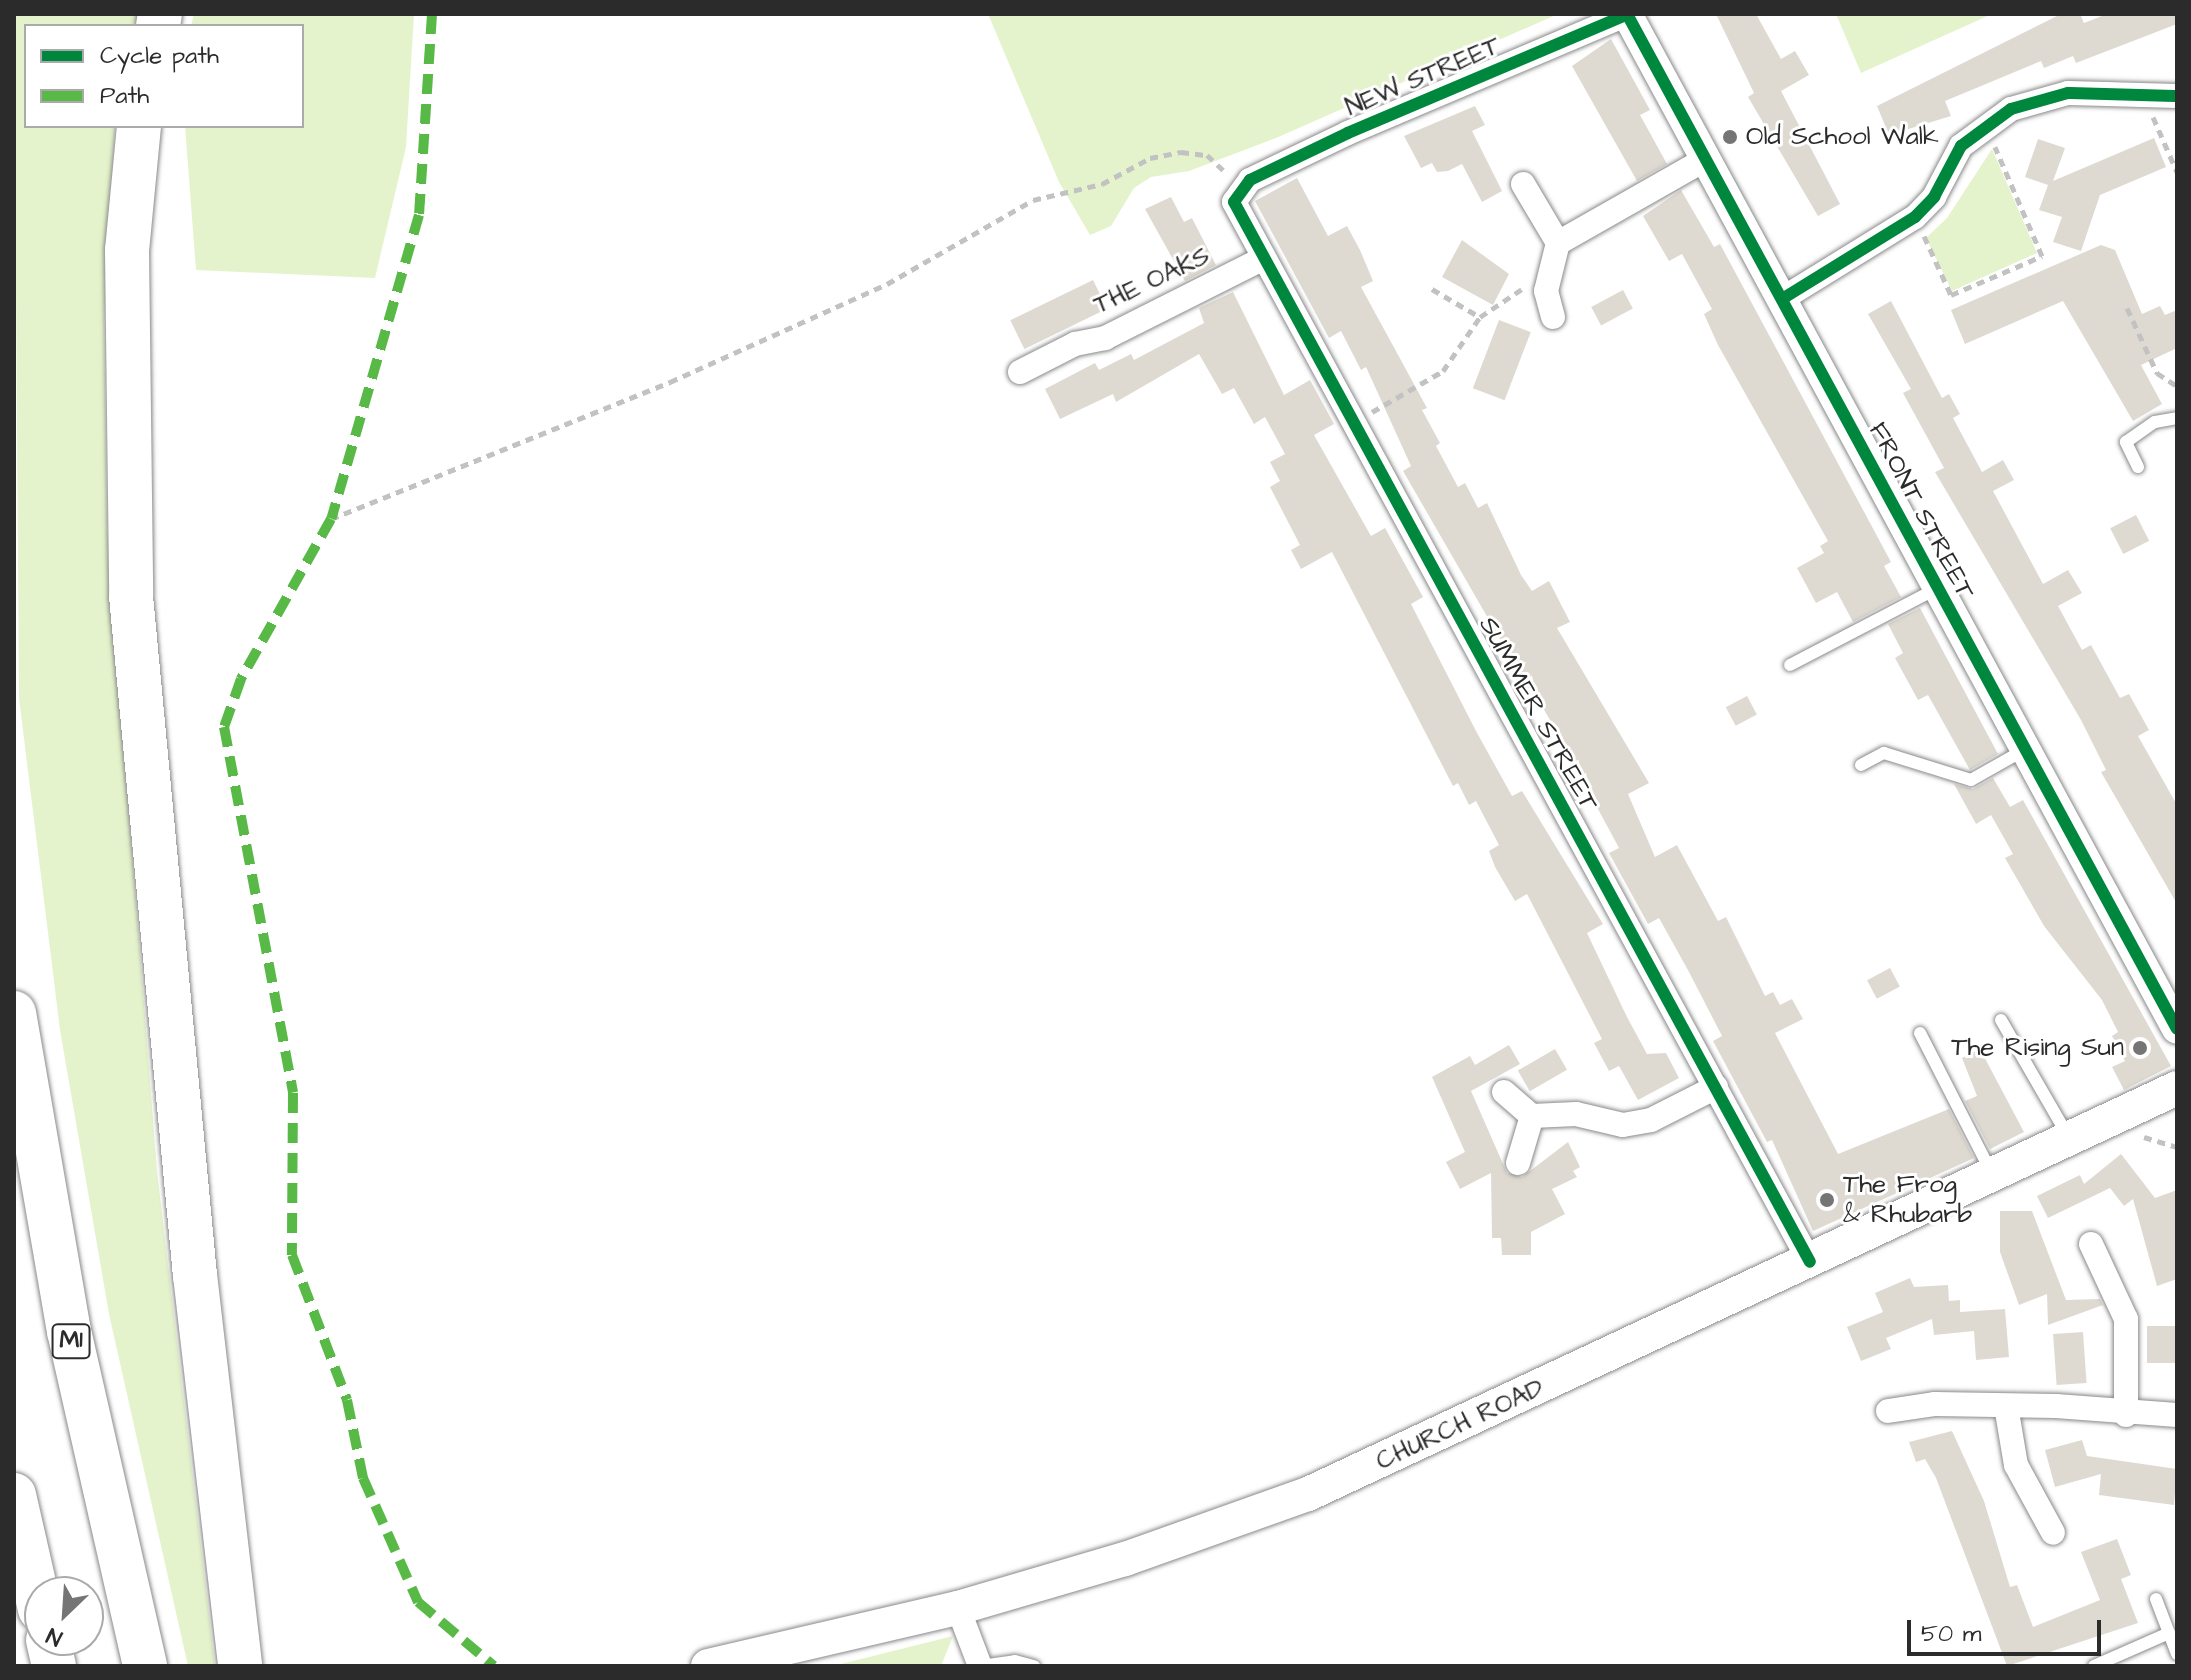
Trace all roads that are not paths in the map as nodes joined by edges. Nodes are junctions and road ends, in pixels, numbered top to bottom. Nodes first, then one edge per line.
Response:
1 (1628, 14) edge
2 (2177, 96) edge
3 (139, 128) edge
4 (1706, 159) junction
5 (1523, 184) dead end
6 (1238, 189) joint
7 (1558, 243) junction
8 (1264, 258) junction
9 (1782, 299) junction
10 (1553, 317) dead end
11 (1020, 372) dead end
12 (2177, 418) edge
13 (2138, 467) dead end
14 (1938, 588) junction
15 (1790, 665) dead end
16 (2026, 749) junction
17 (1861, 765) dead end
18 (14, 1013) edge
19 (2001, 1020) dead end
20 (2177, 1029) edge
21 (1920, 1033) dead end
22 (1716, 1087) junction
23 (2177, 1088) edge
24 (1504, 1092) dead end
25 (1532, 1116) junction
26 (2069, 1139) junction
27 (1518, 1163) dead end
28 (1993, 1175) junction
29 (2091, 1244) dead end
30 (1810, 1262) junction
31 (2006, 1406) junction
32 (1888, 1411) dead end
33 (2126, 1415) junction
34 (2177, 1415) edge
35 (14, 1495) edge
36 (2053, 1533) dead end
37 (32, 1576) edge
38 (2156, 1599) dead end
39 (958, 1608) junction
40 (2169, 1633) junction
41 (2177, 1654) edge
42 (145, 1666) edge
43 (240, 1666) edge
44 (708, 1666) edge
45 (980, 1666) edge
46 (1034, 1666) edge
47 (2094, 1666) edge

1 - 4 street, FRONT STREET
1 - 6 street, NEW STREET
2 - 9 street
3 - 43 highway
4 - 7 street
4 - 9 street, FRONT STREET
5 - 7 street
6 - 8 street, SUMMER STREET
7 - 10 street
8 - 11 street, THE OAKS
8 - 22 street, SUMMER STREET
9 - 14 street, FRONT STREET
12 - 13 lane
14 - 15 lane
14 - 16 street, FRONT STREET
16 - 17 lane
16 - 20 street, FRONT STREET
18 - 42 highway, M1
19 - 26 lane
21 - 28 lane
22 - 25 street
22 - 30 street, SUMMER STREET
23 - 26 main road, CHURCH ROAD
24 - 25 street
25 - 27 street
26 - 28 main road, CHURCH ROAD
28 - 30 main road, CHURCH ROAD
29 - 33 street
30 - 39 main road, CHURCH ROAD
31 - 32 street
31 - 33 street
31 - 36 street
33 - 34 street
35 - 37 highway
38 - 40 lane
39 - 44 main road, CHURCH ROAD
39 - 45 street
40 - 41 lane
40 - 47 lane
45 - 46 lane

